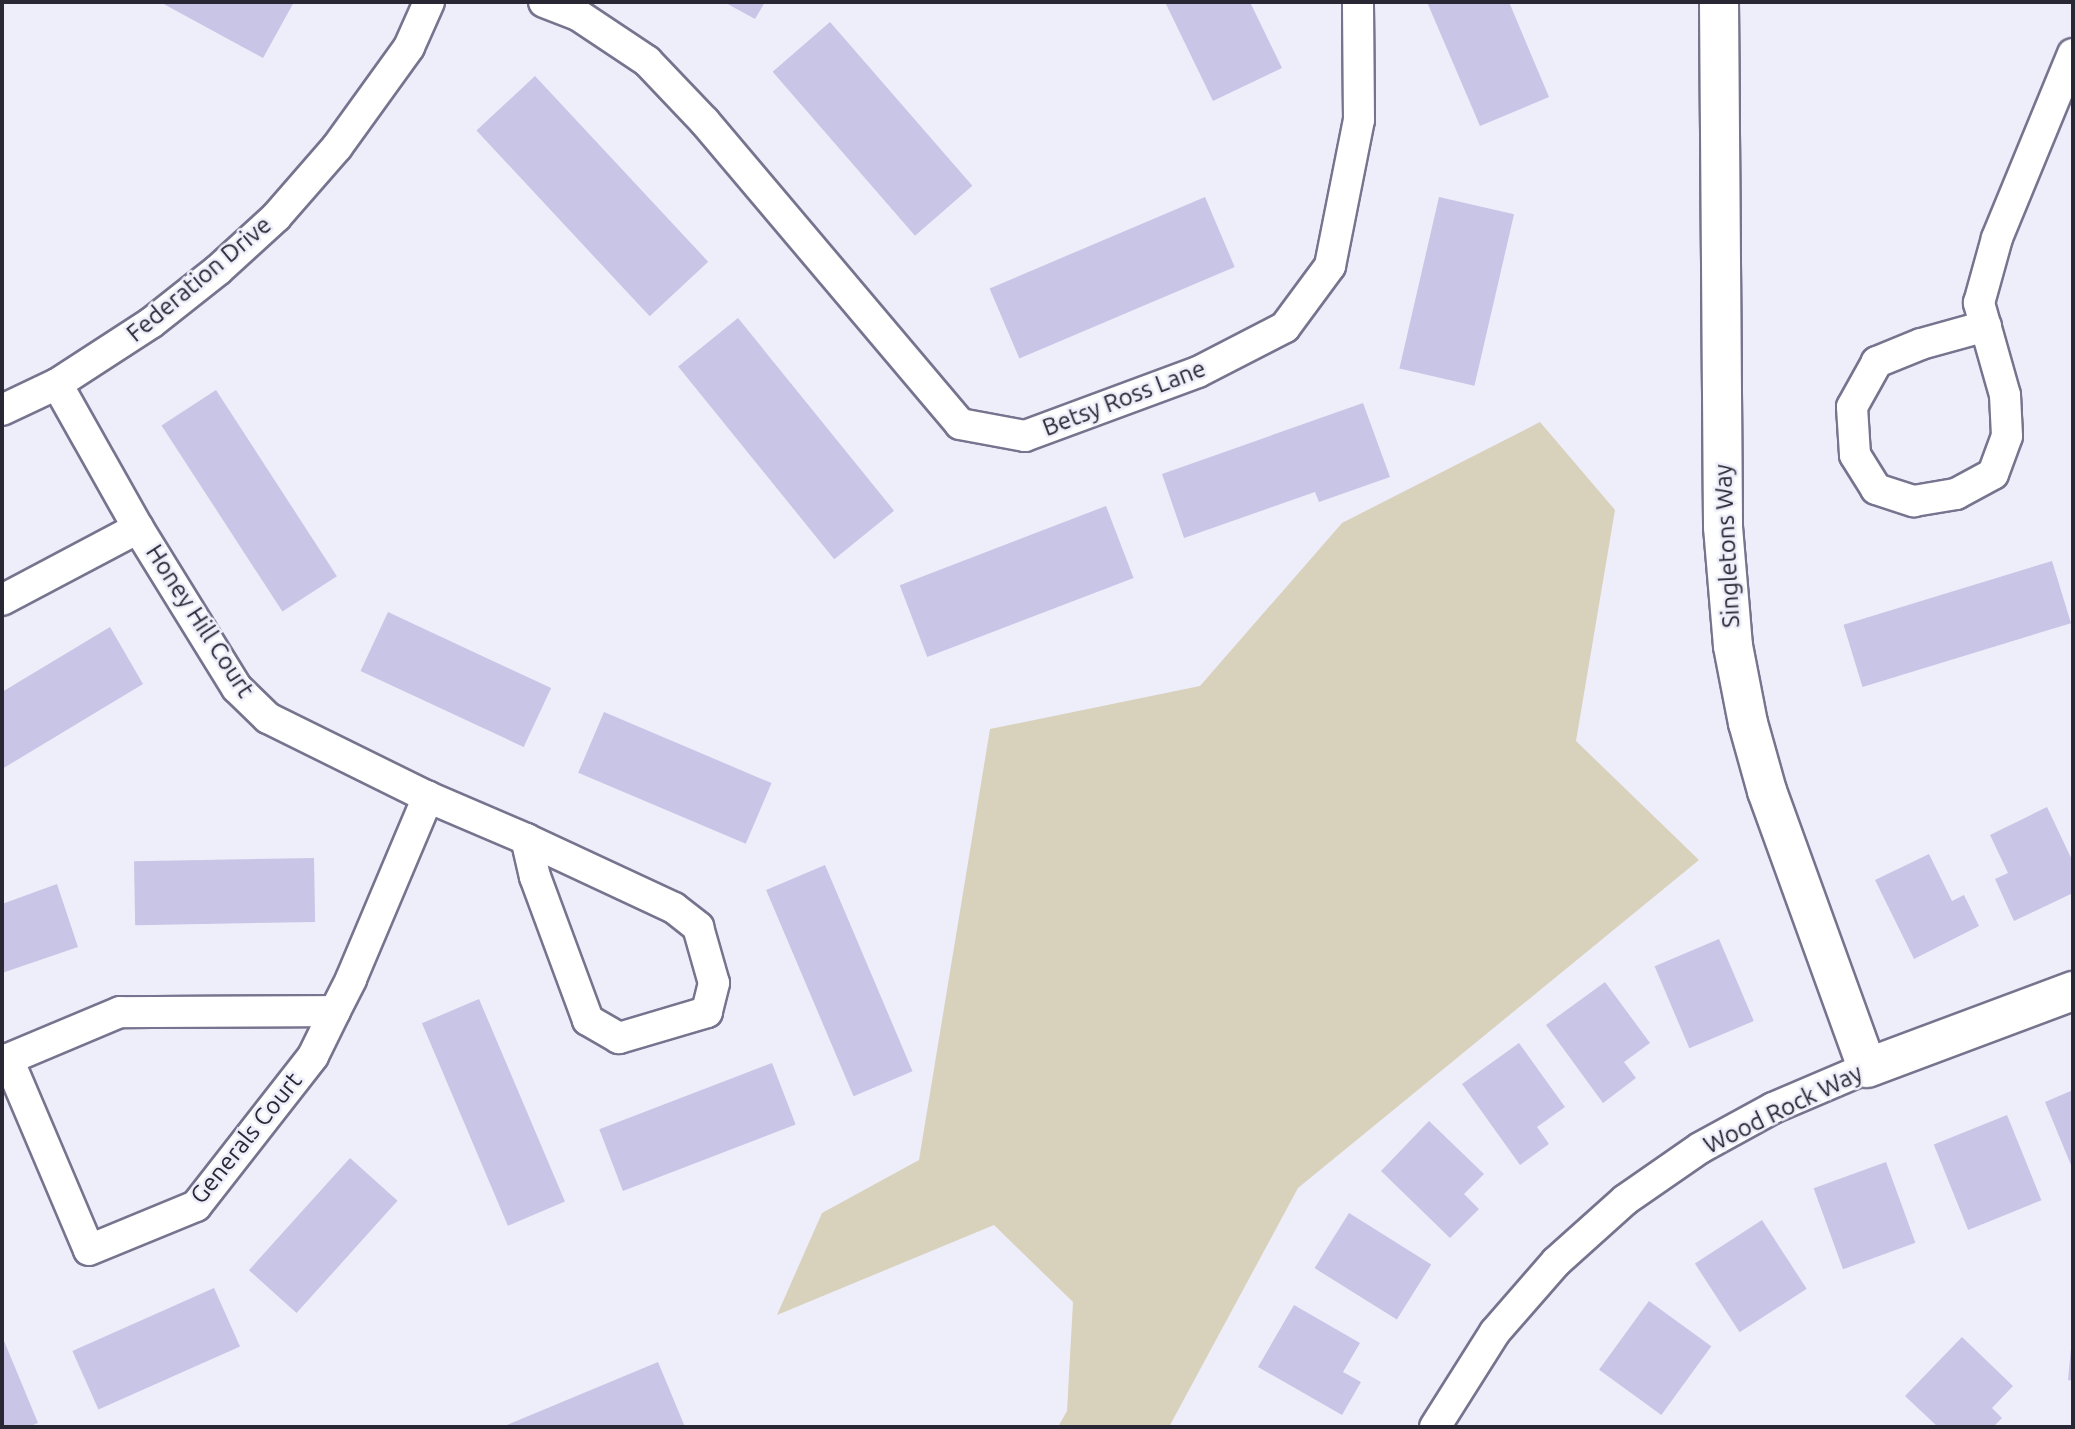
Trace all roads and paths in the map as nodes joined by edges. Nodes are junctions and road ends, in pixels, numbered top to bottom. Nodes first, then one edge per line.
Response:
1 (429, 2) edge
2 (544, 2) edge
3 (1358, 2) edge
4 (1719, 2) edge
5 (2073, 54) edge
6 (1986, 326) junction
7 (57, 384) junction
8 (2, 410) edge
9 (138, 528) junction
10 (2, 600) edge
11 (429, 797) junction
12 (526, 839) junction
13 (2073, 991) edge
14 (335, 1012) junction
15 (1867, 1068) junction
16 (1435, 1427) edge

1 - 7 street, Federation Drive
2 - 3 street, Betsy Ross Lane
4 - 15 street, Singletons Way
5 - 6 street
6 - 6 street
7 - 8 street, Federation Drive
7 - 9 street, Honey Hill Court
9 - 10 street
9 - 11 street, Honey Hill Court
11 - 12 street, Honey Hill Court
11 - 14 street, Generals Court
12 - 12 street, Honey Hill Court
13 - 15 street, Wood Rock Way
14 - 14 street, Generals Court
15 - 16 street, Wood Rock Way

